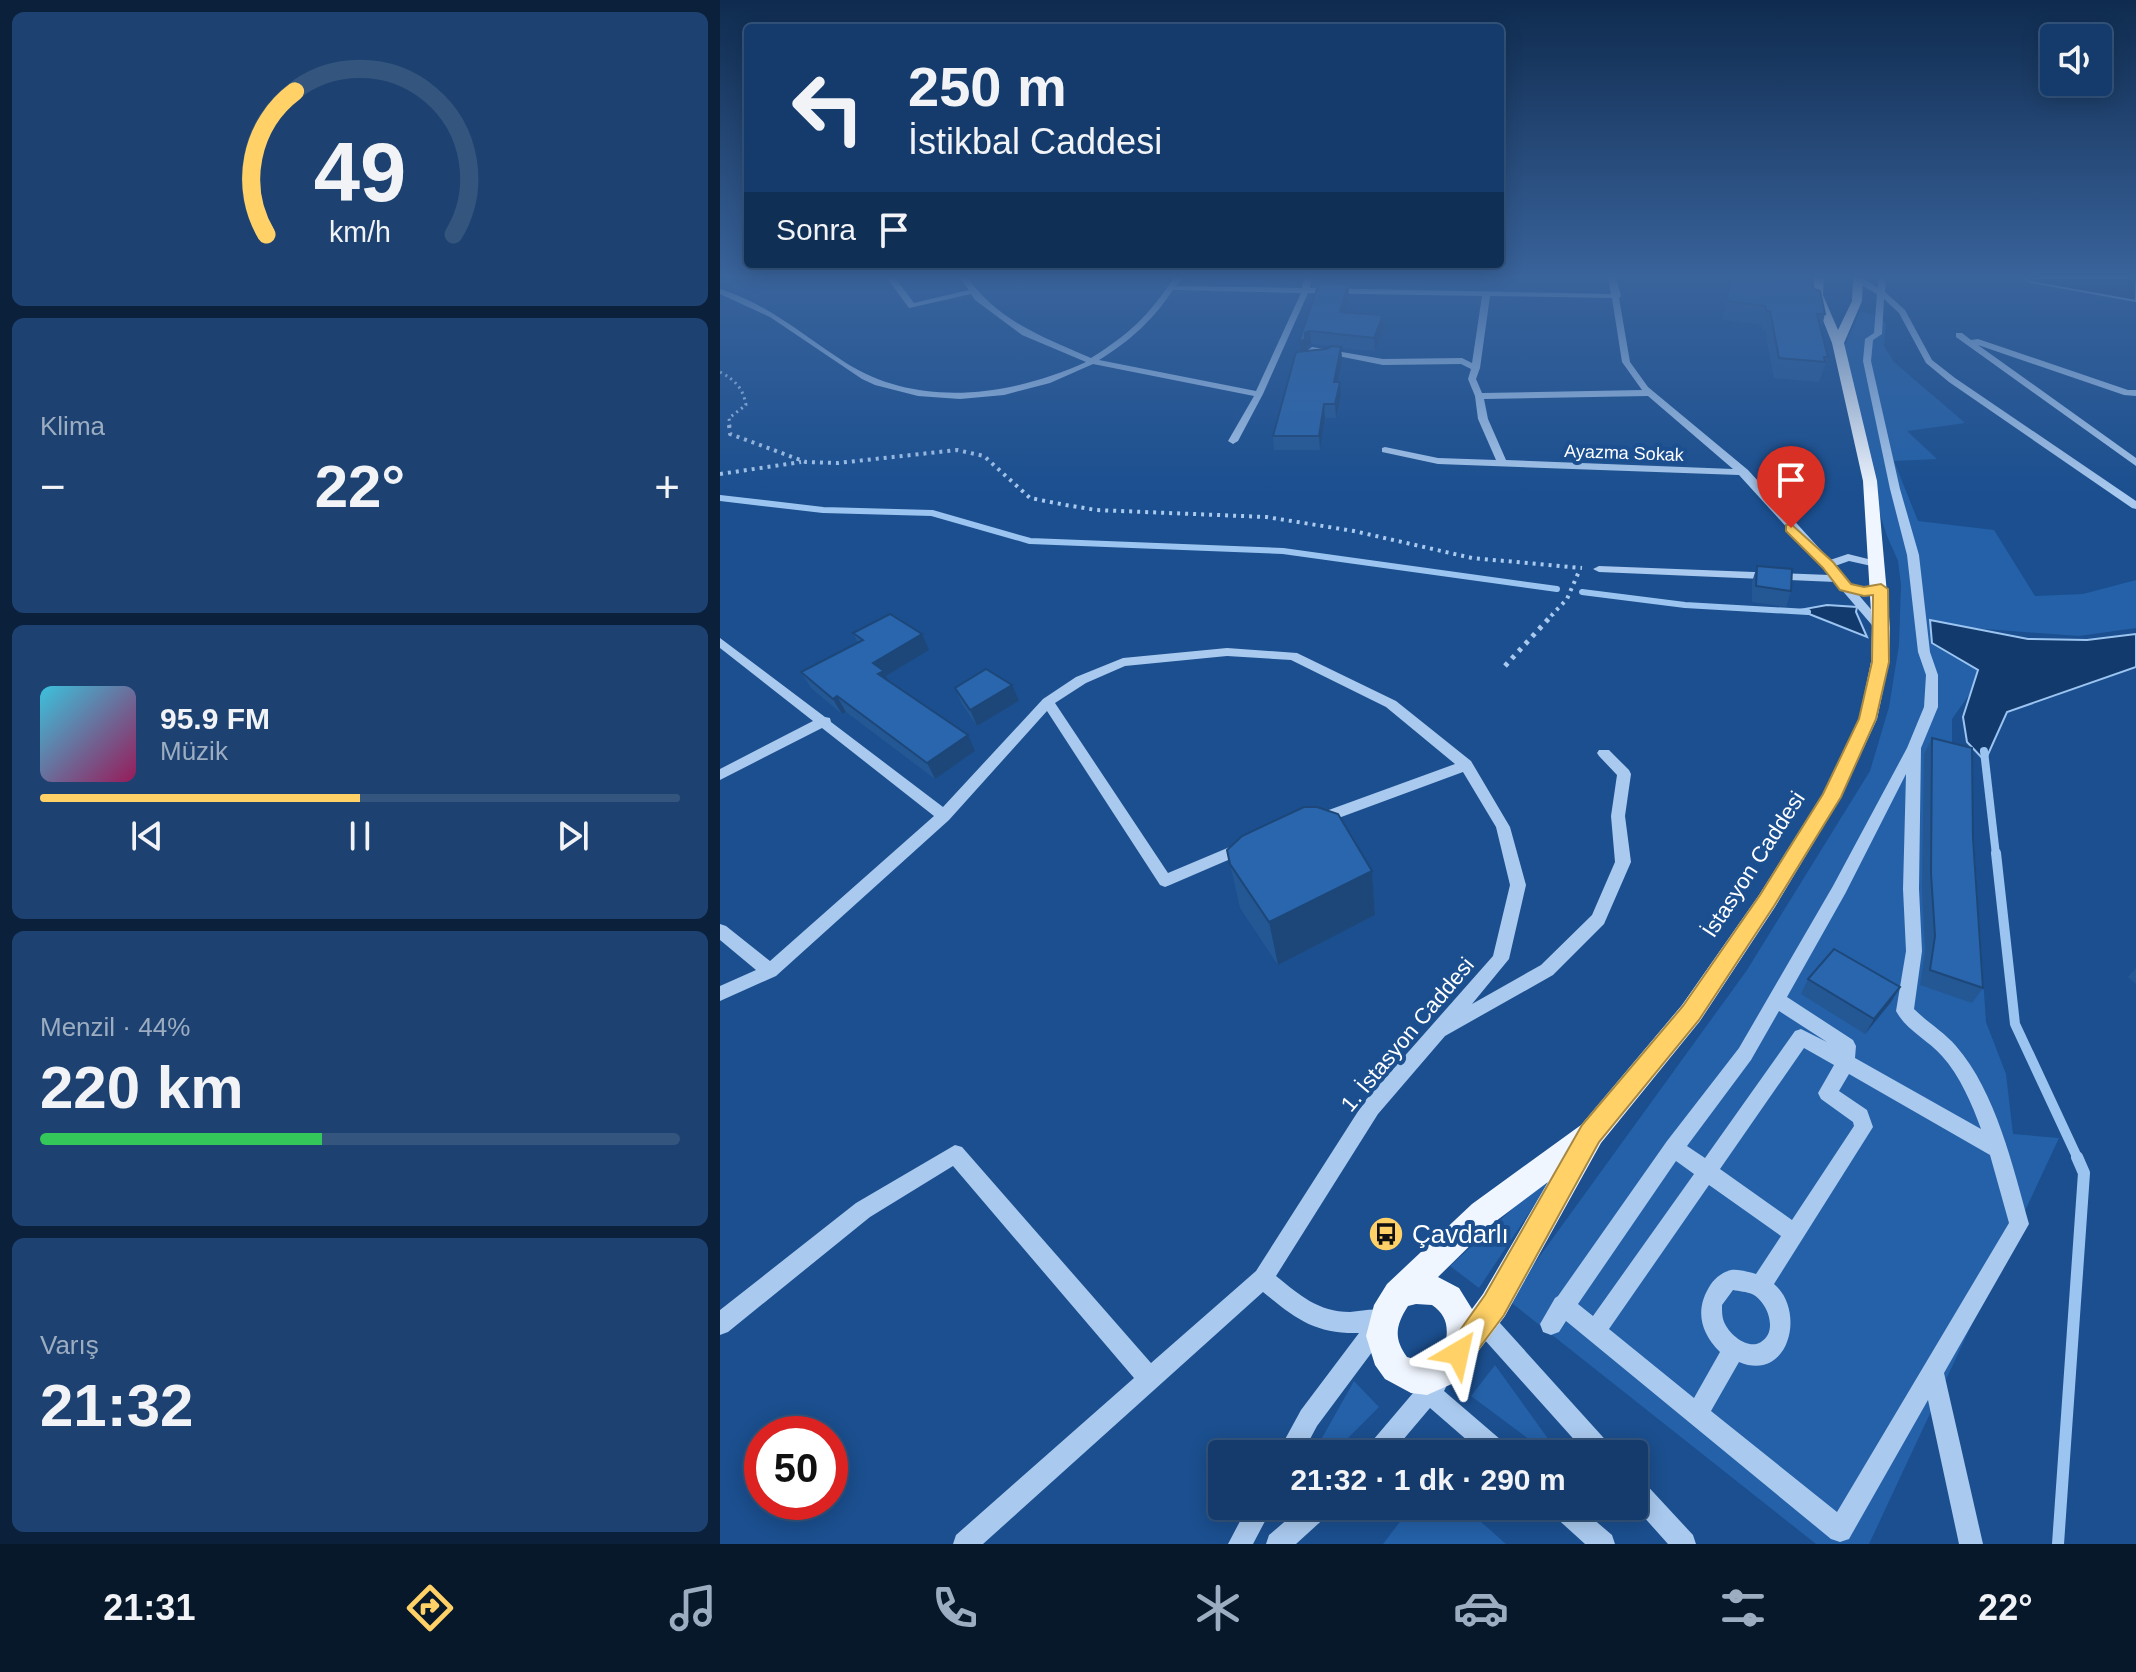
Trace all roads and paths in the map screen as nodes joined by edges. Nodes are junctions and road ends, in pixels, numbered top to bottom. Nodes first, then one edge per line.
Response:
1 (821, 350) edge
2 (1066, 350) edge
3 (1110, 350) edge
4 (1283, 350) edge
5 (1312, 350) edge
6 (1478, 350) edge
7 (1624, 350) edge
8 (1840, 350) edge
9 (1868, 350) edge
10 (1923, 350) edge
11 (1980, 350) edge
12 (2003, 350) edge
13 (1343, 356) junction
14 (1306, 360) edge
15 (1094, 362) junction
16 (1476, 368) junction
17 (720, 372) edge
18 (1650, 393) junction
19 (2136, 393) edge
20 (1259, 394) junction
21 (1479, 396) junction
22 (1233, 441) dead end
23 (1385, 450) dead end
24 (806, 462) junction
25 (2136, 463) edge
26 (1503, 465) junction
27 (1744, 472) junction
28 (720, 474) edge
29 (2136, 506) edge
30 (1876, 564) junction
31 (1828, 565) junction
32 (1580, 568) junction
33 (1599, 569) joint
34 (1842, 583) junction
35 (1881, 589) junction
36 (1881, 628) junction
37 (720, 642) edge
38 (1505, 666) dead end
39 (1048, 702) junction
40 (825, 721) junction
41 (1918, 737) junction
42 (1604, 753) dead end
43 (1466, 765) junction
44 (720, 775) edge
45 (944, 816) junction
46 (1307, 824) edge
47 (1263, 840) edge
48 (720, 931) edge
49 (770, 971) junction
50 (720, 994) edge
51 (1777, 1000) junction
52 (1435, 1035) junction
53 (1845, 1064) junction
54 (1591, 1134) junction
55 (1674, 1148) junction
56 (1998, 1149) junction
57 (1707, 1171) junction
58 (1794, 1233) junction
59 (1263, 1278) junction
60 (1760, 1287) junction
61 (1390, 1308) junction
62 (1482, 1320) junction
63 (720, 1324) edge
64 (1595, 1331) junction
65 (1734, 1349) junction
66 (1455, 1359) junction
67 (1933, 1371) junction
68 (1150, 1379) junction
69 (1429, 1392) junction
70 (1697, 1415) junction
71 (1297, 1440) edge
72 (1388, 1440) edge
73 (1484, 1440) edge
74 (1590, 1440) edge
75 (1648, 1504) edge
76 (1253, 1520) edge
77 (1305, 1520) edge
78 (1576, 1520) edge
79 (965, 1544) edge
80 (1240, 1544) edge
81 (1278, 1544) edge
82 (1603, 1544) edge
83 (1684, 1544) edge
84 (1971, 1544) edge

1 - 15 street
2 - 15 street
3 - 15 street
4 - 20 street
5 - 13 street
6 - 16 street
7 - 18 street
8 - 30 main road
9 - 41 street
10 - 29 street
11 - 25 street
12 - 19 street
13 - 14 street
13 - 16 street
15 - 20 street
16 - 21 street
17 - 24 path
18 - 21 street
18 - 27 street
20 - 22 street
21 - 26 street
23 - 26 street, Ayazma Sokak
24 - 28 path
24 - 32 path
26 - 27 street, Ayazma Sokak
27 - 31 street
30 - 31 street
30 - 35 main road, İstasyon Caddesi
31 - 34 street
32 - 33 path
32 - 38 path
33 - 34 street
34 - 35 street
34 - 36 street
35 - 36 main road, İstasyon Caddesi
36 - 54 main road, İstasyon Caddesi
37 - 40 street
39 - 43 street, 1. İstasyon Caddesi
39 - 45 street, 1. İstasyon Caddesi
39 - 47 street
40 - 44 street
40 - 45 street
41 - 51 street
41 - 56 street
42 - 52 street
43 - 46 street
43 - 52 street, 1. İstasyon Caddesi
45 - 49 street, 1. İstasyon Caddesi
48 - 49 street
49 - 50 street, 1. İstasyon Caddesi
51 - 53 street
51 - 55 street
52 - 59 street, 1. İstasyon Caddesi
53 - 56 street
53 - 57 street
53 - 58 street
54 - 61 main road, İstasyon Caddesi
54 - 62 main road, İstasyon Caddesi
55 - 57 street
55 - 64 street
56 - 67 street
57 - 58 street
57 - 64 street
58 - 60 street
59 - 61 street
59 - 68 street, 1. İstasyon Caddesi
60 - 65 street
60 - 65 street
61 - 66 main road
61 - 66 main road
61 - 71 street
62 - 66 main road, İstasyon Caddesi
62 - 74 street
63 - 68 street
64 - 70 street
65 - 70 street
66 - 69 street
67 - 70 street
67 - 84 street
68 - 79 street, 1. İstasyon Caddesi
69 - 72 street
69 - 73 street
75 - 83 street
76 - 80 street
77 - 81 street
78 - 82 street

